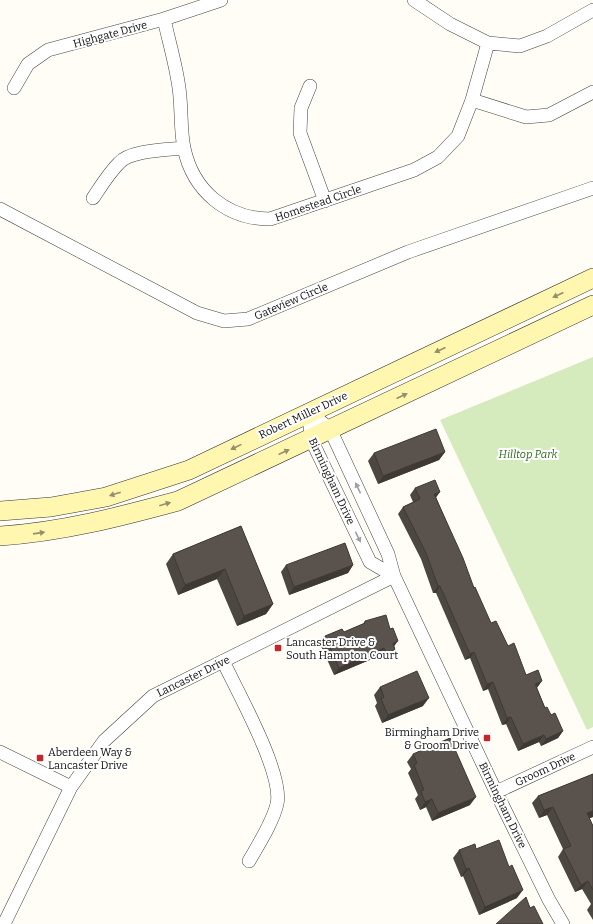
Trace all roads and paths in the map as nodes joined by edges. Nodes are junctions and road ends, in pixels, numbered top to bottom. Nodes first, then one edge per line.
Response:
1 (221, 0) edge
2 (414, 0) edge
3 (593, 10) edge
4 (164, 20) junction
5 (488, 43) junction
6 (310, 86) dead end
7 (14, 88) dead end
8 (593, 92) edge
9 (472, 100) junction
10 (184, 148) junction
11 (593, 188) edge
12 (93, 198) dead end
13 (325, 201) junction
14 (0, 209) edge
15 (593, 278) edge
16 (593, 305) edge
17 (309, 412) junction
18 (330, 430) junction
19 (311, 439) junction
20 (0, 511) edge
21 (0, 536) edge
22 (394, 576) junction
23 (223, 661) junction
24 (593, 747) edge
25 (0, 752) edge
26 (71, 787) junction
27 (496, 792) junction
28 (249, 861) dead end
29 (4, 924) edge
30 (564, 924) edge

1 - 4 street, Highgate Drive
2 - 5 street
3 - 5 street
4 - 7 street, Highgate Drive
4 - 10 street, Homestead Circle
5 - 9 street, Homestead Circle
6 - 13 street
8 - 9 street
9 - 13 street, Homestead Circle
10 - 12 street
10 - 13 street, Homestead Circle
11 - 14 street, Gateview Circle
15 -> 17 main road, Robert Miller Drive
18 -> 16 main road
17 - 18 street, Birmingham Drive
17 - 19 street, Birmingham Drive
17 -> 20 main road, Robert Miller Drive
18 - 19 main road
22 -> 18 street, Birmingham Drive
21 -> 19 main road
19 -> 22 street, Birmingham Drive
22 - 23 street, Lancaster Drive
22 - 27 street, Birmingham Drive
23 - 26 street, Lancaster Drive
23 - 28 street
24 - 27 street, Groom Drive
25 - 26 street
26 - 29 street, Lancaster Drive
27 - 30 street, Birmingham Drive

